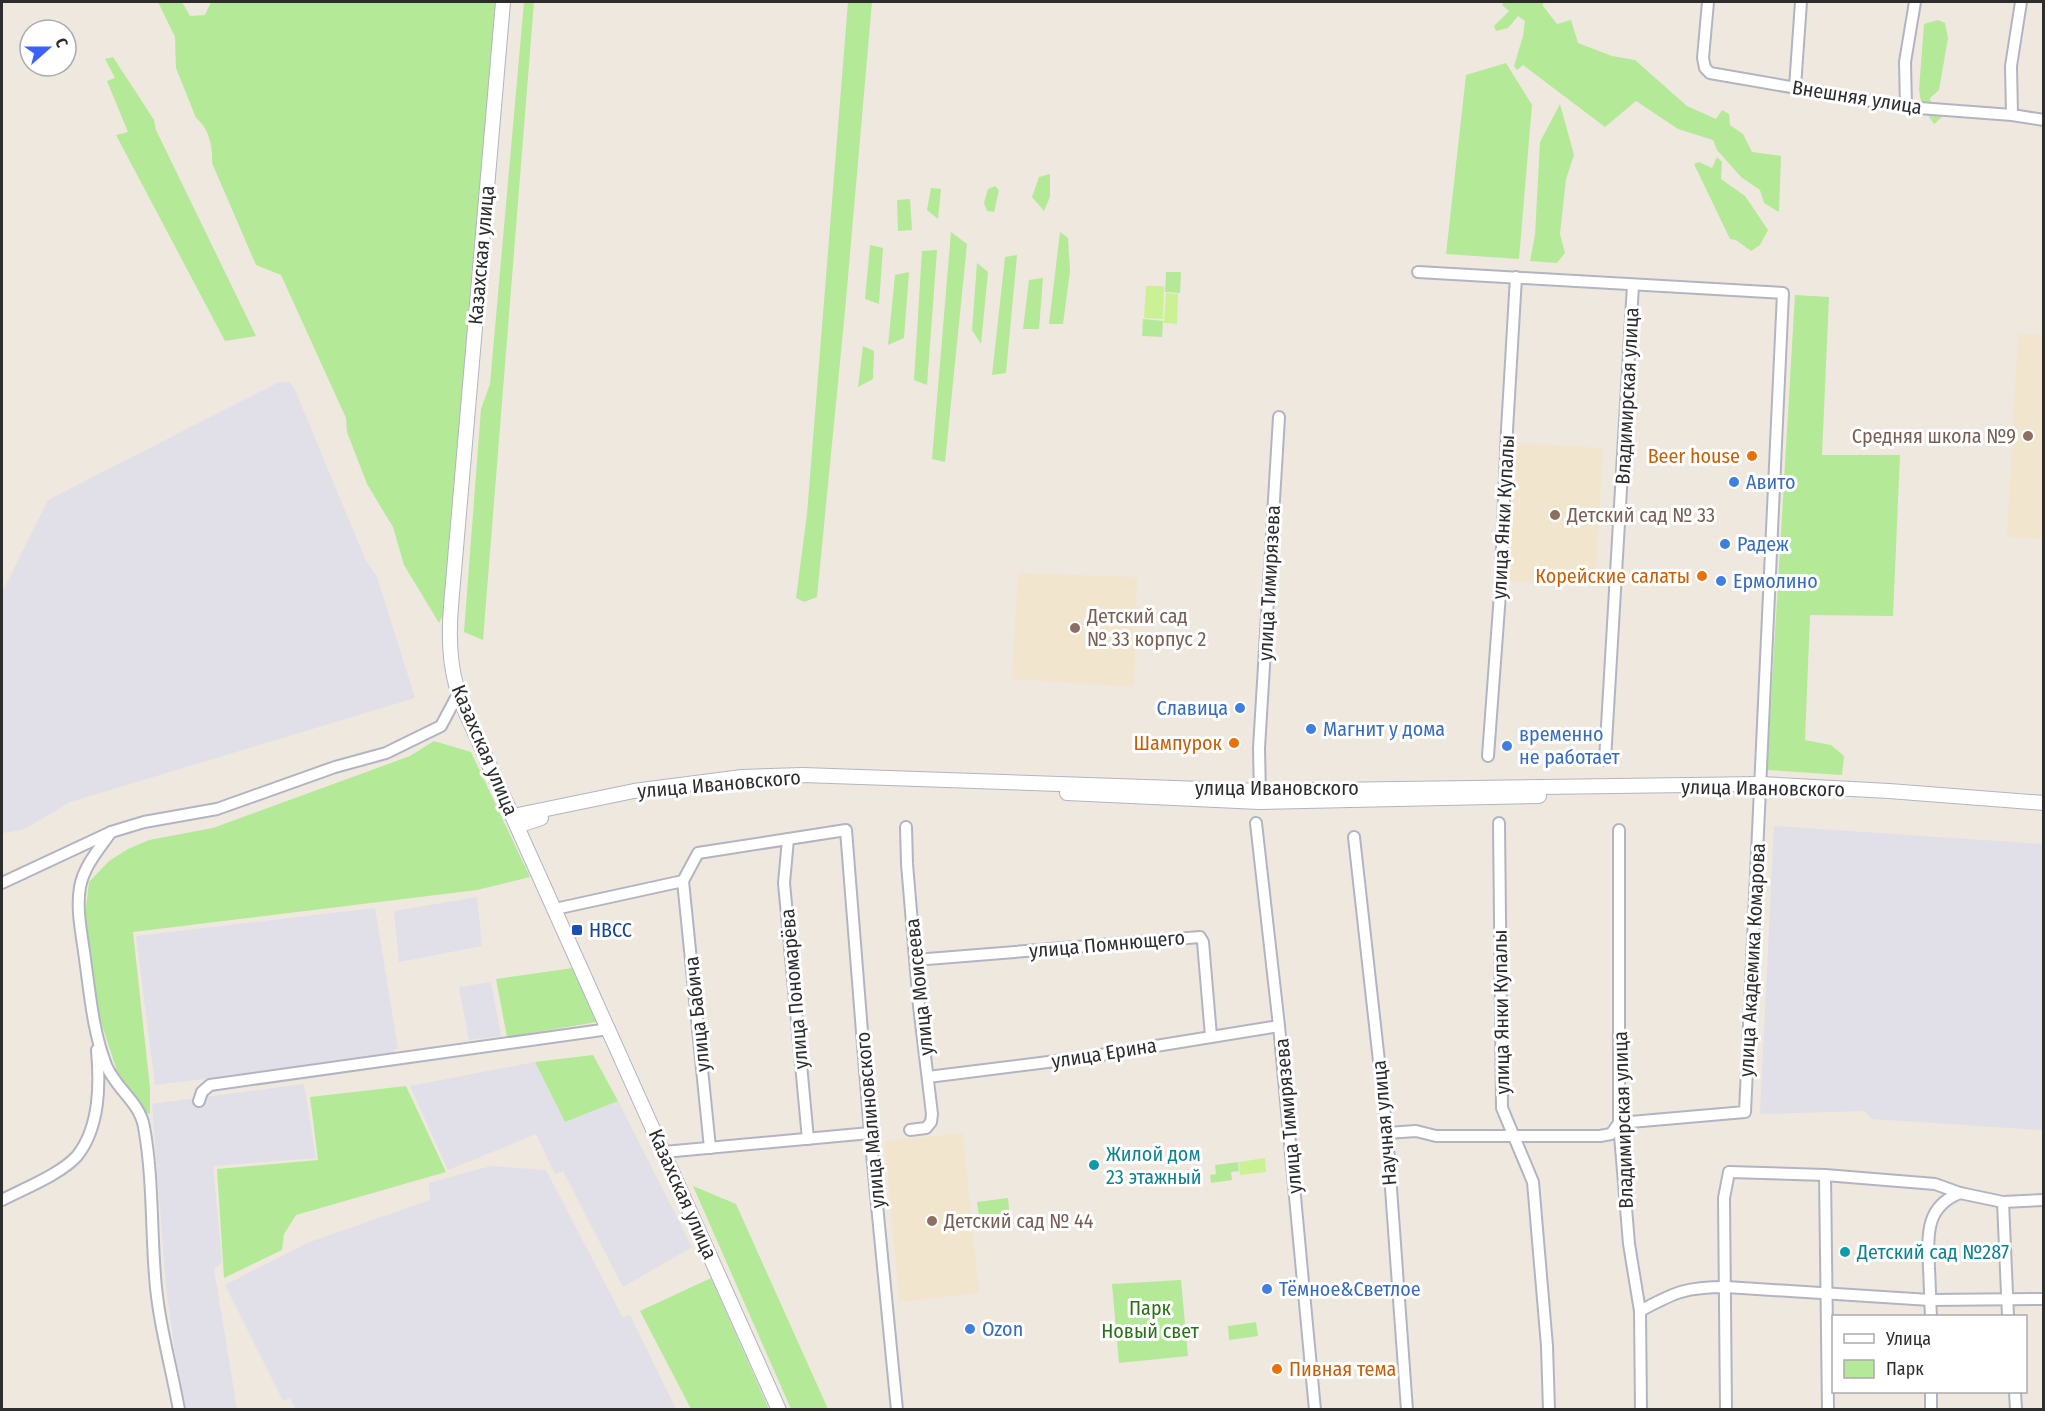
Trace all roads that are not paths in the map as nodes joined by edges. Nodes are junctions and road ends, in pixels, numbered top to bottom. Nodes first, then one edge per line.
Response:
1 (503, 2) edge
2 (1708, 2) edge
3 (1801, 2) edge
4 (1915, 2) edge
5 (2021, 2) edge
6 (1795, 87) junction
7 (1906, 106) junction
8 (2012, 115) junction
9 (2043, 120) edge
10 (1418, 272) dead end
11 (1516, 277) junction
12 (1633, 285) junction
13 (1279, 417) dead end
14 (458, 694) junction
15 (1488, 756) dead end
16 (1605, 760) dead end
17 (1761, 788) junction
18 (1260, 796) junction
19 (2043, 803) edge
20 (2043, 812) edge
21 (515, 821) junction
22 (1256, 823) dead end
23 (1499, 823) dead end
24 (906, 827) dead end
25 (1619, 830) dead end
26 (111, 832) junction
27 (1354, 837) dead end
28 (788, 839) junction
29 (683, 880) junction
30 (2, 883) edge
31 (555, 909) junction
32 (915, 960) junction
33 (92, 1011) junction
34 (1280, 1026) junction
35 (609, 1029) junction
36 (1211, 1036) junction
37 (928, 1077) junction
38 (199, 1101) dead end
39 (1619, 1123) junction
40 (910, 1130) dead end
41 (1387, 1132) junction
42 (870, 1134) junction
43 (1514, 1137) junction
44 (808, 1139) junction
45 (710, 1148) junction
46 (664, 1152) junction
47 (1825, 1175) junction
48 (1960, 1193) junction
49 (2, 1200) edge
50 (2043, 1200) edge
51 (2003, 1202) junction
52 (1726, 1287) junction
53 (1827, 1293) junction
54 (2043, 1299) edge
55 (1930, 1300) junction
56 (2007, 1301) junction
57 (1640, 1311) junction
58 (1930, 1315) edge
59 (2008, 1315) edge
60 (1931, 1393) edge
61 (2015, 1393) edge
62 (179, 1410) edge
63 (779, 1410) edge
64 (897, 1410) edge
65 (1316, 1410) edge
66 (1407, 1410) edge
67 (1549, 1410) edge
68 (1641, 1410) edge
69 (1726, 1410) edge
70 (1828, 1410) edge
71 (1932, 1410) edge
72 (2016, 1410) edge

1 - 14 street, Казахская улица
2 - 6 street, Внешняя улица
3 - 6 street
4 - 7 street
5 - 8 street
6 - 7 street, Внешняя улица
7 - 8 street, Внешняя улица
8 - 9 street, Внешняя улица
10 - 11 street
11 - 12 street
11 - 15 street, улица Янки Купалы
12 - 16 street, Владимирская улица
12 - 17 street, улица Академика Комарова
13 - 18 street, улица Тимирязева
14 - 21 street, Казахская улица
14 - 26 street
17 - 18 street, улица Ивановского
17 - 19 street, улица Ивановского
17 - 20 street, улица Ивановского
17 - 39 street, улица Академика Комарова
18 - 21 street, улица Ивановского
21 - 31 street, Казахская улица
22 - 34 street, улица Тимирязева
23 - 43 street, улица Янки Купалы
24 - 32 street, улица Моисеева
25 - 39 street, Владимирская улица
26 - 30 street
26 - 33 street
27 - 41 street, Научная улица
28 - 29 street
28 - 42 street, улица Малиновского
28 - 44 street, улица Пономарёва
29 - 31 street
29 - 45 street, улица Бабича
31 - 35 street, Казахская улица
32 - 36 street, улица Помнющего
32 - 37 street, улица Моисеева
33 - 49 street
33 - 62 street
34 - 36 street, улица Ерина
34 - 65 street, улица Тимирязева
35 - 38 street
35 - 46 street, Казахская улица
36 - 37 street, улица Ерина
37 - 40 street, улица Моисеева
39 - 43 street
39 - 57 street, Владимирская улица
41 - 43 street
41 - 66 street, Научная улица
42 - 44 street
42 - 64 street, улица Малиновского
43 - 67 street, улица Янки Купалы
44 - 45 street
45 - 46 street
46 - 63 street, Казахская улица
47 - 48 street
47 - 52 street
47 - 53 street
48 - 51 street
48 - 55 street
50 - 51 street
51 - 56 street
52 - 53 street
52 - 57 street
52 - 69 street
53 - 55 street
53 - 70 street
54 - 56 street
55 - 56 street
55 - 58 street
56 - 59 street
57 - 68 street, Владимирская улица
60 - 71 street
61 - 72 street

